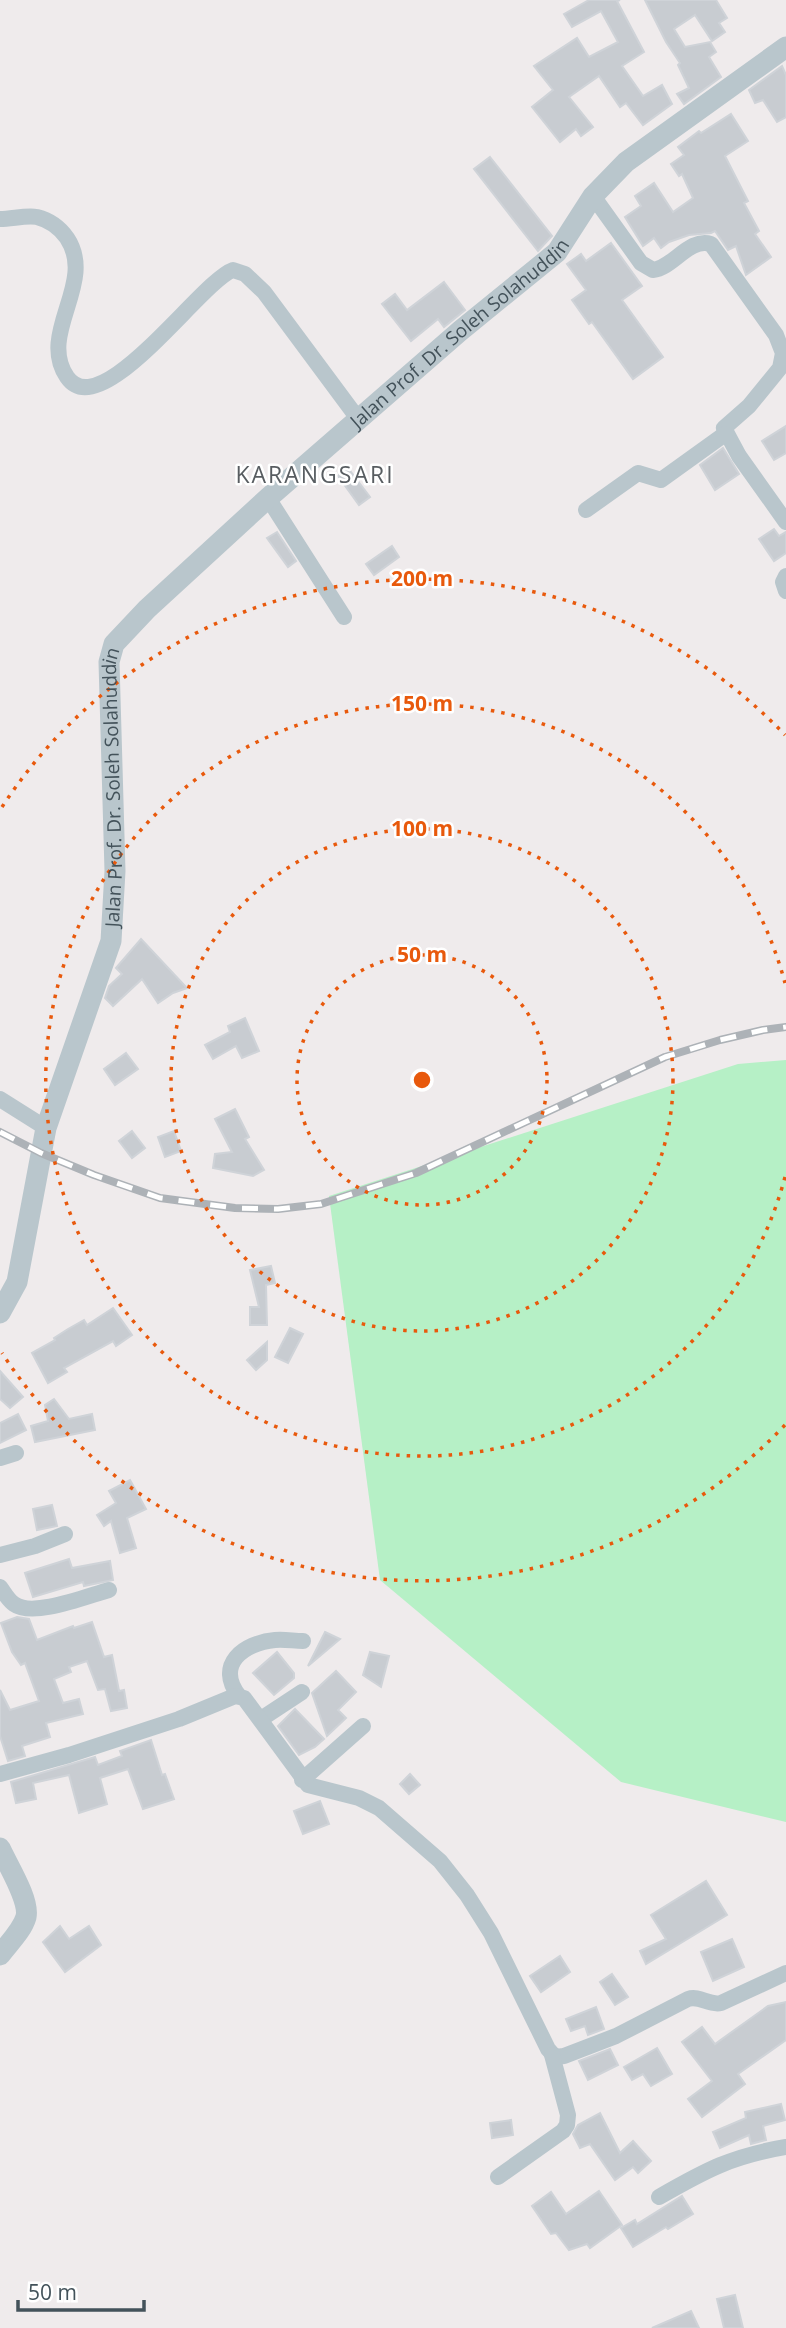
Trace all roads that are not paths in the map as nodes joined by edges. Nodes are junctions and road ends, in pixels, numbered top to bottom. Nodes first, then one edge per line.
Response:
1 (784, 53) edge
2 (593, 196) junction
3 (0, 219) edge
4 (359, 420) junction
5 (725, 434) junction
6 (268, 498) junction
7 (586, 510) dead end
8 (786, 522) edge
9 (786, 576) edge
10 (786, 591) edge
11 (344, 617) dead end
12 (0, 1099) edge
13 (46, 1128) junction
14 (0, 1313) edge
15 (65, 1534) dead end
16 (0, 1555) edge
17 (0, 1587) edge
18 (109, 1590) dead end
19 (303, 1641) dead end
20 (302, 1692) dead end
21 (240, 1696) junction
22 (261, 1719) junction
23 (363, 1726) dead end
24 (0, 1774) edge
25 (302, 1780) junction
26 (0, 1848) edge
27 (0, 1955) edge
28 (786, 1973) edge
29 (552, 2055) junction
30 (786, 2147) edge
31 (498, 2177) dead end
32 (659, 2197) dead end

1 - 2 street, Jalan Prof. Dr. Soleh Solahuddin
2 - 4 street, Jalan Prof. Dr. Soleh Solahuddin
2 - 5 street
3 - 4 street
4 - 6 street, Jalan Prof. Dr. Soleh Solahuddin
5 - 7 street
5 - 8 street
6 - 11 street
6 - 13 street, Jalan Prof. Dr. Soleh Solahuddin
9 - 10 street
12 - 13 street
13 - 14 street, Jalan Prof. Dr. Soleh Solahuddin
15 - 16 street
17 - 18 street
19 - 21 street
20 - 22 street
21 - 22 street
21 - 24 street
22 - 25 street
23 - 25 street
25 - 29 street
26 - 27 street
28 - 29 street
29 - 31 street
30 - 32 street

